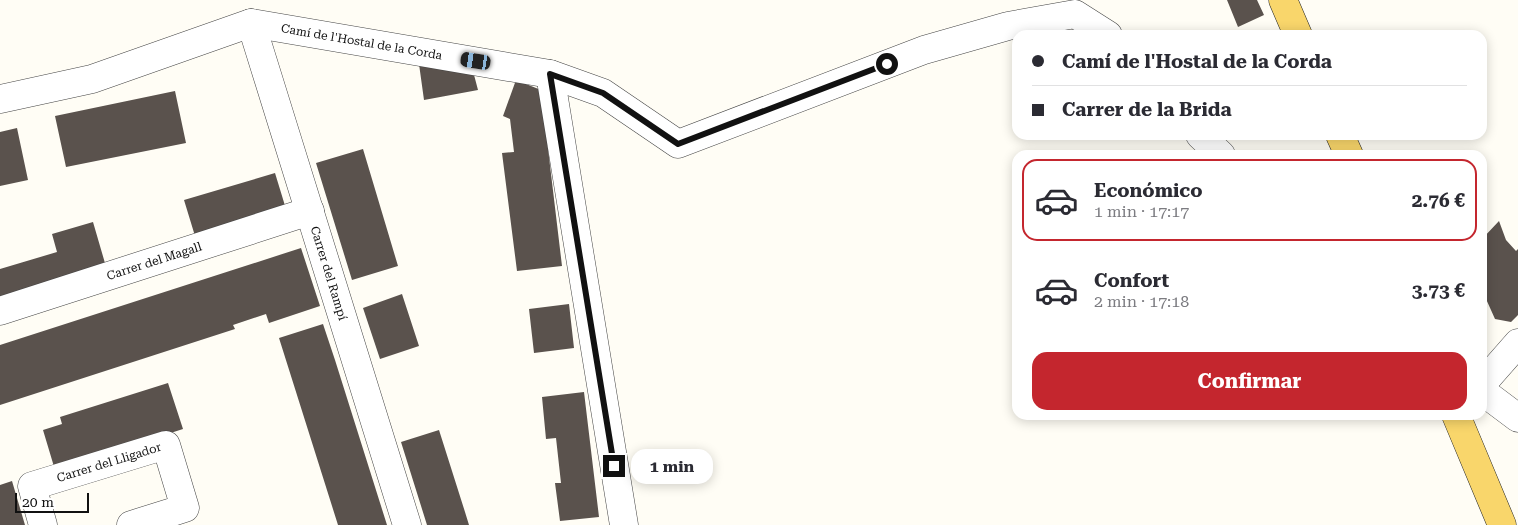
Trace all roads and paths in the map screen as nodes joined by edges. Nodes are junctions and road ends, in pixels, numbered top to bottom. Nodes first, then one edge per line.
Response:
1 (1283, 0) edge
2 (252, 23) junction
3 (1100, 30) edge
4 (1296, 30) edge
5 (550, 74) junction
6 (0, 99) edge
7 (1206, 140) edge
8 (1216, 150) edge
9 (310, 211) junction
10 (0, 311) edge
11 (1518, 343) edge
12 (1487, 378) edge
13 (1487, 395) edge
14 (1518, 418) edge
15 (1458, 420) edge
16 (44, 525) edge
17 (131, 525) edge
18 (407, 525) edge
19 (624, 525) edge
20 (1502, 525) edge

1 - 4 main road
2 - 5 street, Camí de l'Hostal de la Corda
2 - 6 street, Camí de l'Hostal de la Corda
2 - 9 street, Carrer del Rampí
3 - 5 street, Camí de l'Hostal de la Corda
5 - 19 street
7 - 8 street
9 - 10 street, Carrer del Magall
9 - 18 street, Carrer del Rampí
11 - 12 street
13 - 14 street
15 - 20 main road
16 - 17 street, Carrer del Lligador

